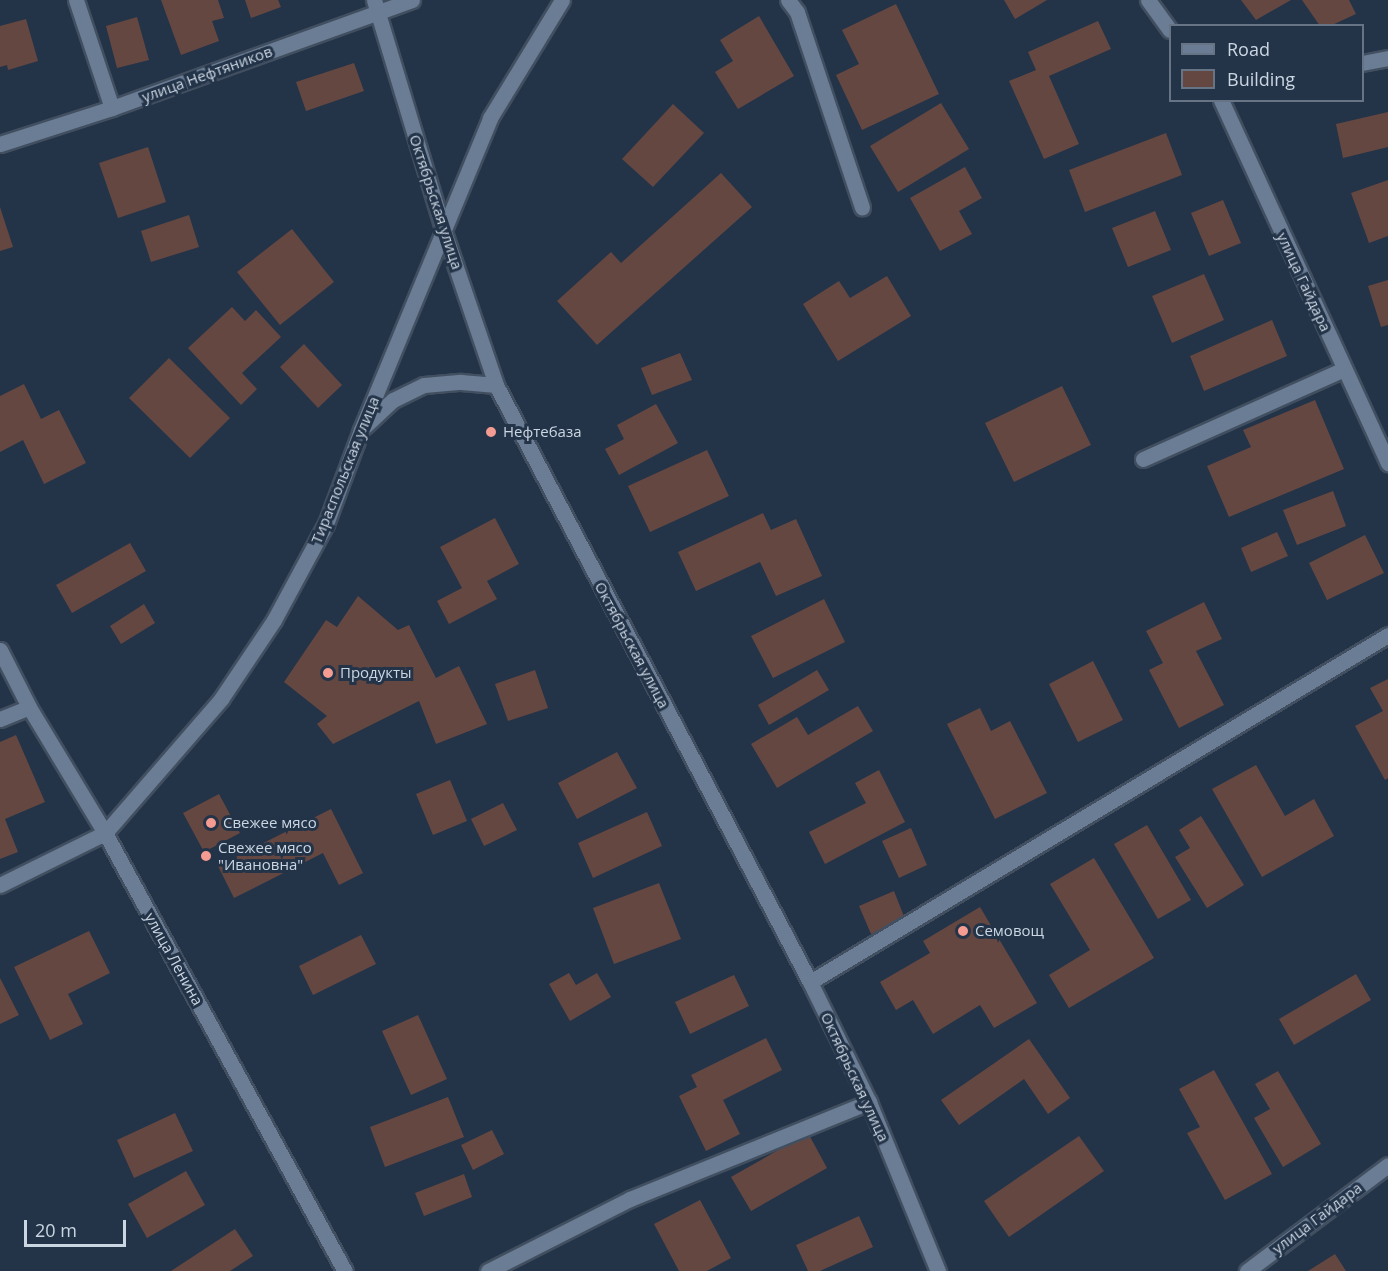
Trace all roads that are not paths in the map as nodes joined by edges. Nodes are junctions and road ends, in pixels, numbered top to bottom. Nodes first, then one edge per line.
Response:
1 (76, 0) edge
2 (412, 0) edge
3 (562, 0) edge
4 (788, 0) edge
5 (1148, 0) edge
6 (375, 6) edge
7 (1169, 29) edge
8 (1388, 58) edge
9 (1364, 63) edge
10 (1222, 102) edge
11 (112, 108) junction
12 (0, 144) edge
13 (862, 207) dead end
14 (444, 232) junction
15 (1344, 369) junction
16 (496, 385) junction
17 (361, 430) junction
18 (1143, 459) dead end
19 (1388, 463) edge
20 (1388, 635) edge
21 (0, 650) edge
22 (29, 707) junction
23 (0, 719) edge
24 (105, 833) junction
25 (0, 885) edge
26 (810, 982) junction
27 (868, 1102) junction
28 (1388, 1165) edge
29 (345, 1271) edge
30 (488, 1271) edge
31 (938, 1271) edge
32 (1247, 1271) edge

1 - 11 street
2 - 6 street, улица Нефтяников
3 - 14 street, Тираспольская улица
4 - 13 street
5 - 7 street
6 - 11 street, улица Нефтяников
6 - 14 street, Октябрьская улица
8 - 9 street
10 - 15 street, улица Гайдара
11 - 12 street, улица Нефтяников
14 - 16 street, Октябрьская улица
14 - 17 street, Тираспольская улица
15 - 18 street
15 - 19 street, улица Гайдара
16 - 17 street
16 - 26 street, Октябрьская улица
17 - 24 street, Тираспольская улица
20 - 26 street
21 - 22 street, улица Ленина
22 - 23 street
22 - 24 street, улица Ленина
24 - 25 street, Тираспольская улица
24 - 29 street, улица Ленина
26 - 27 street, Октябрьская улица
27 - 30 street
27 - 31 street, Октябрьская улица
28 - 32 street, улица Гайдара

